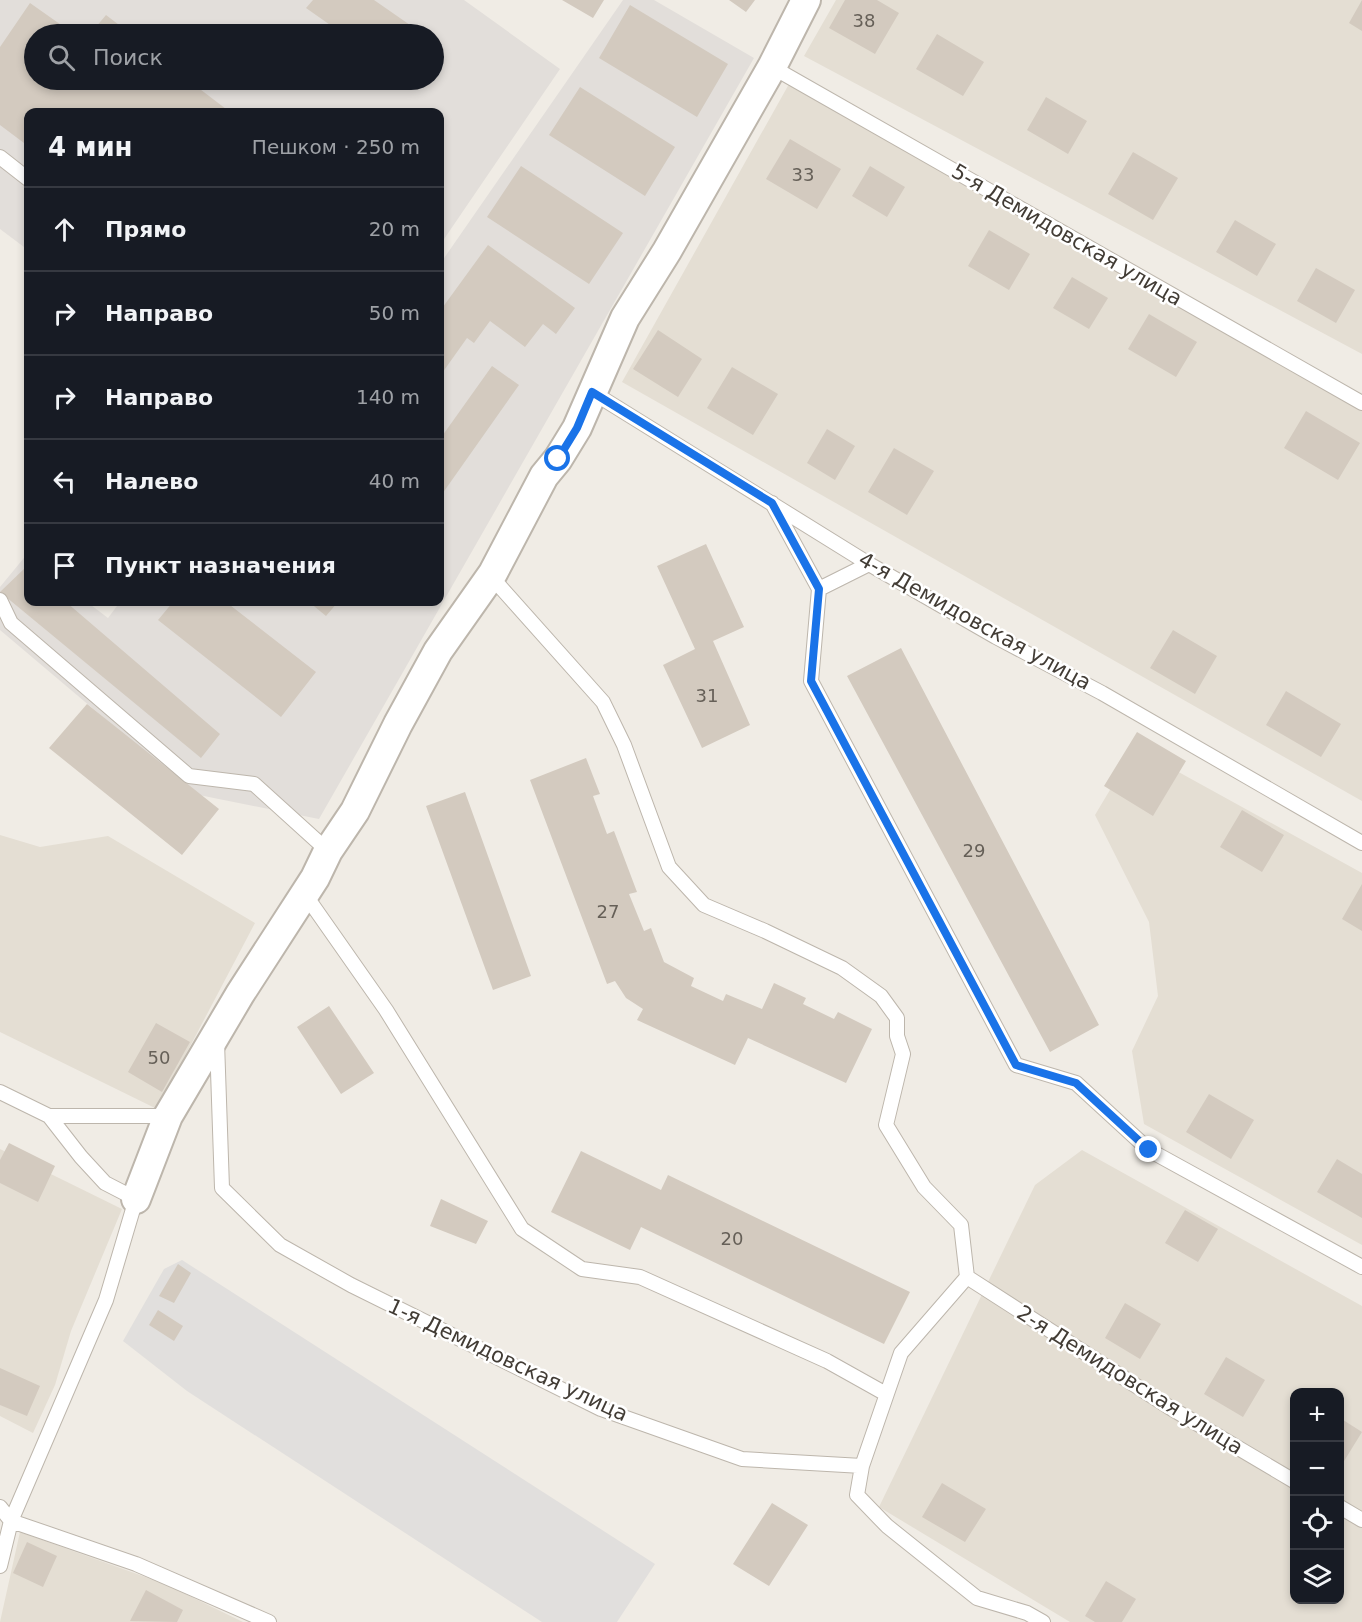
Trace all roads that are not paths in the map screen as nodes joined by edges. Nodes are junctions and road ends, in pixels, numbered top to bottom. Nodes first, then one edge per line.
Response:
1 (806, 0) edge
2 (772, 67) junction
3 (0, 157) edge
4 (24, 176) edge
5 (592, 392) junction
6 (1362, 403) edge
7 (772, 503) junction
8 (869, 564) junction
9 (493, 573) junction
10 (819, 589) junction
11 (0, 600) edge
12 (1362, 843) edge
13 (328, 851) junction
14 (304, 893) junction
15 (217, 1037) junction
16 (0, 1092) edge
17 (49, 1116) junction
18 (168, 1116) junction
19 (136, 1199) junction
20 (1362, 1267) edge
21 (967, 1277) junction
22 (886, 1394) junction
23 (862, 1466) junction
24 (1290, 1479) edge
25 (0, 1507) edge
26 (1344, 1509) edge
27 (1362, 1520) edge
28 (11, 1521) junction
29 (0, 1566) edge
30 (269, 1622) edge
31 (1043, 1622) edge

1 - 2 street
2 - 5 street
2 - 6 lane, 5-я Демидовская улица
3 - 4 lane
5 - 7 lane, 4-я Демидовская улица
5 - 9 street
7 - 8 lane, 4-я Демидовская улица
7 - 10 lane
8 - 10 lane
8 - 12 lane, 4-я Демидовская улица
9 - 13 street
9 - 21 lane
10 - 20 lane
11 - 13 lane
13 - 14 street
14 - 15 street
14 - 22 lane
15 - 18 street
15 - 23 lane, 1-я Демидовская улица
16 - 17 lane
17 - 18 lane
17 - 19 lane
18 - 19 street
19 - 28 lane
21 - 22 lane
21 - 24 lane, 2-я Демидовская улица
22 - 23 lane
23 - 31 lane
25 - 28 lane
26 - 27 lane
28 - 29 lane
28 - 30 lane

